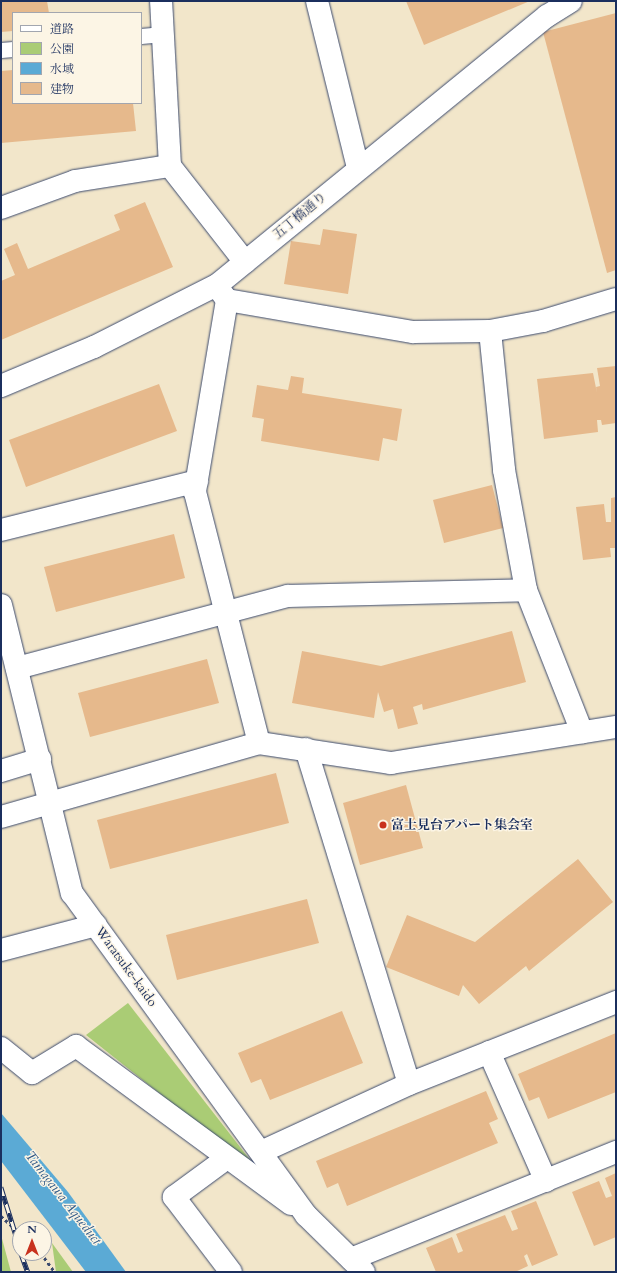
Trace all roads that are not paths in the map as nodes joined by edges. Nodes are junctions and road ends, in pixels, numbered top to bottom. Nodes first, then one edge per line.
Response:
1 (161, 1) edge
2 (317, 1) edge
3 (571, 1) edge
4 (163, 34) junction
5 (142, 36) edge
6 (12, 49) edge
7 (1, 50) edge
8 (170, 166) junction
9 (358, 168) junction
10 (1, 208) edge
11 (245, 262) junction
12 (222, 292) junction
13 (616, 299) edge
14 (490, 331) junction
15 (1, 386) edge
16 (197, 481) junction
17 (1, 530) edge
18 (526, 590) junction
19 (1, 605) edge
20 (226, 612) junction
21 (17, 668) junction
22 (616, 727) edge
23 (582, 732) junction
24 (259, 743) junction
25 (306, 749) junction
26 (40, 759) junction
27 (1, 771) edge
28 (51, 803) junction
29 (1, 817) edge
30 (96, 925) junction
31 (1, 950) edge
32 (616, 1002) edge
33 (1, 1048) edge
34 (489, 1052) junction
35 (409, 1084) junction
36 (261, 1152) junction
37 (616, 1152) edge
38 (227, 1158) junction
39 (546, 1181) junction
40 (306, 1215) junction
41 (358, 1266) edge
42 (231, 1272) edge

1 - 4 street
2 - 9 street
3 - 9 street, 五丁橋通り
4 - 5 lane
4 - 8 street
6 - 7 lane
8 - 10 street
8 - 11 street
9 - 11 street, 五丁橋通り
11 - 12 street, 五丁橋通り
12 - 14 street
12 - 15 street, 五丁橋通り
12 - 16 street
13 - 14 street
14 - 18 street
16 - 17 street
16 - 20 street
18 - 20 street
18 - 23 street
19 - 21 street, Waratsuke-kaido
20 - 21 street
20 - 24 street
21 - 26 street, Waratsuke-kaido
22 - 23 street
23 - 25 street
24 - 25 street
24 - 28 street
25 - 35 street
26 - 27 street
26 - 28 street, Waratsuke-kaido
28 - 29 street
28 - 30 street, Waratsuke-kaido
30 - 31 street
30 - 36 street, Waratsuke-kaido
32 - 34 street
33 - 38 street
34 - 35 street
34 - 39 street
35 - 36 street
36 - 40 street, Waratsuke-kaido
37 - 39 street
38 - 40 street
38 - 42 street
39 - 41 street
40 - 41 street, Waratsuke-kaido

